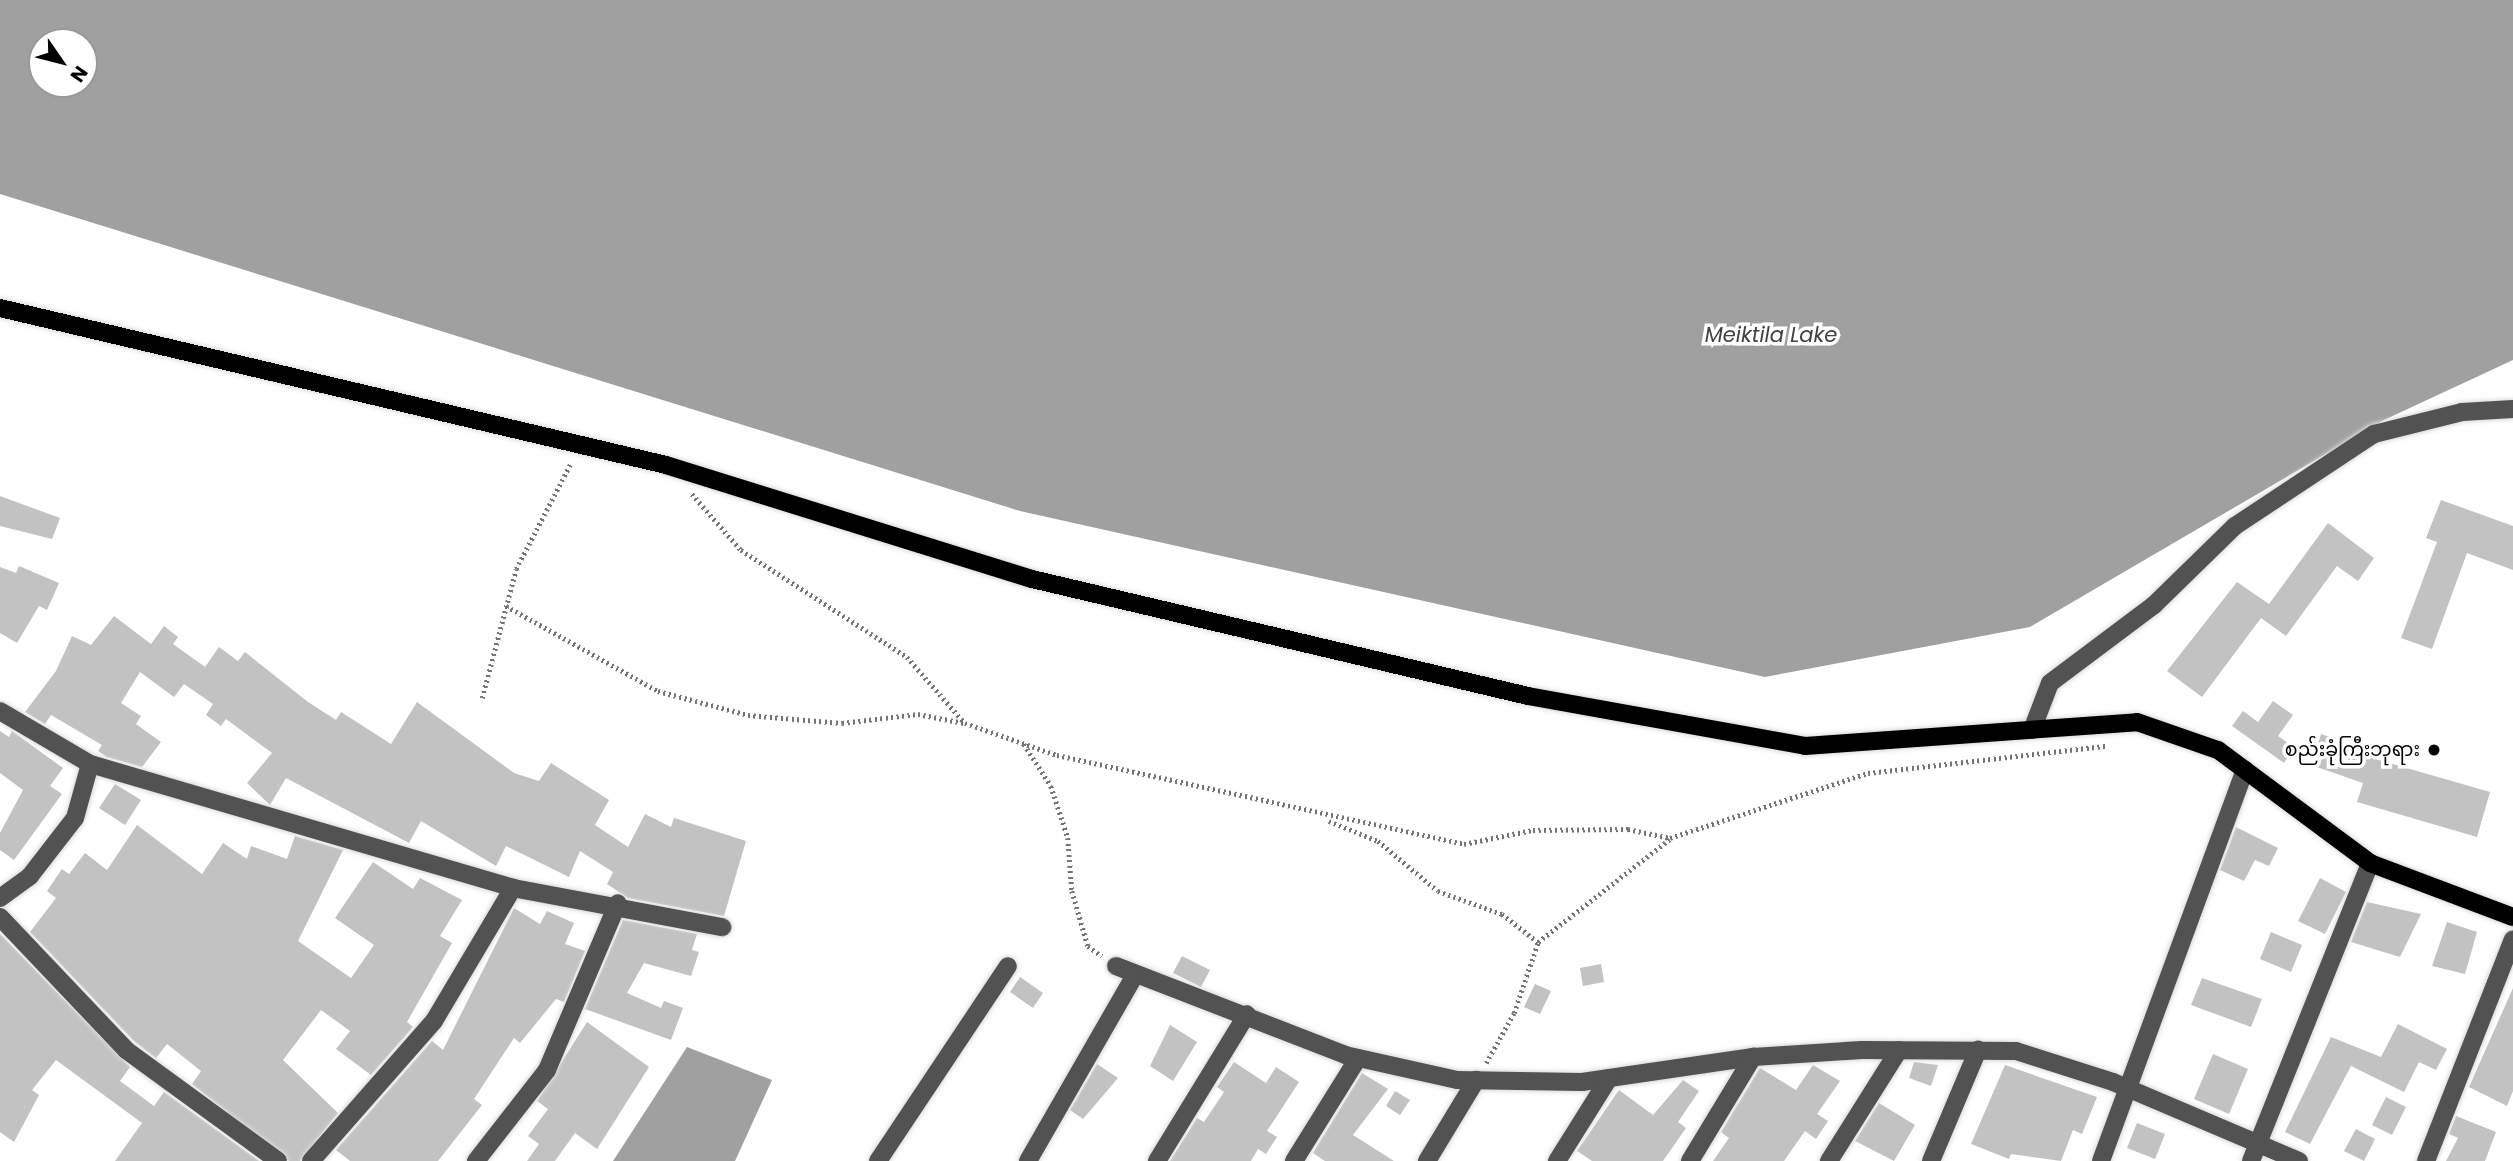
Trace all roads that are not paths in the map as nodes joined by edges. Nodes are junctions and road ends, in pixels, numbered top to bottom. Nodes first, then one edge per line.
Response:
1 (0, 308) edge
2 (2513, 409) edge
3 (0, 711) edge
4 (2032, 730) junction
5 (90, 764) junction
6 (2245, 770) junction
7 (2370, 863) junction
8 (513, 888) junction
9 (0, 898) edge
10 (618, 903) junction
11 (0, 917) edge
12 (2513, 917) edge
13 (722, 927) dead end
14 (2513, 939) edge
15 (1008, 966) dead end
16 (1116, 966) road end
17 (1135, 975) junction
18 (1247, 1014) junction
19 (1899, 1050) junction
20 (1978, 1050) junction
21 (1754, 1057) junction
22 (1358, 1058) junction
23 (1609, 1078) junction
24 (1476, 1080) junction
25 (2129, 1089) junction
26 (2259, 1143) junction
27 (278, 1161) edge
28 (311, 1161) edge
29 (475, 1161) edge
30 (878, 1161) edge
31 (1028, 1161) edge
32 (1157, 1161) edge
33 (1294, 1161) edge
34 (1427, 1161) edge
35 (1557, 1161) edge
36 (1690, 1161) edge
37 (1829, 1161) edge
38 (1931, 1161) edge
39 (2101, 1161) edge
40 (2251, 1161) edge
41 (2299, 1161) edge
42 (2426, 1161) edge

1 - 4 main road
2 - 4 street
3 - 5 street
4 - 6 main road
5 - 8 street
5 - 9 street
6 - 7 main road
6 - 25 street
7 - 12 main road
7 - 26 street
8 - 10 street
8 - 28 street
10 - 13 street
10 - 29 street
11 - 27 street
14 - 42 street
15 - 30 street
16 - 17 street
17 - 18 street
17 - 31 street
18 - 22 street
18 - 32 street
19 - 20 street
19 - 21 street
19 - 37 street
20 - 25 street
20 - 38 street
21 - 23 street
21 - 36 street
22 - 24 street
22 - 33 street
23 - 24 street
23 - 35 street
24 - 34 street
25 - 26 street
25 - 39 street
26 - 40 street
26 - 41 street

